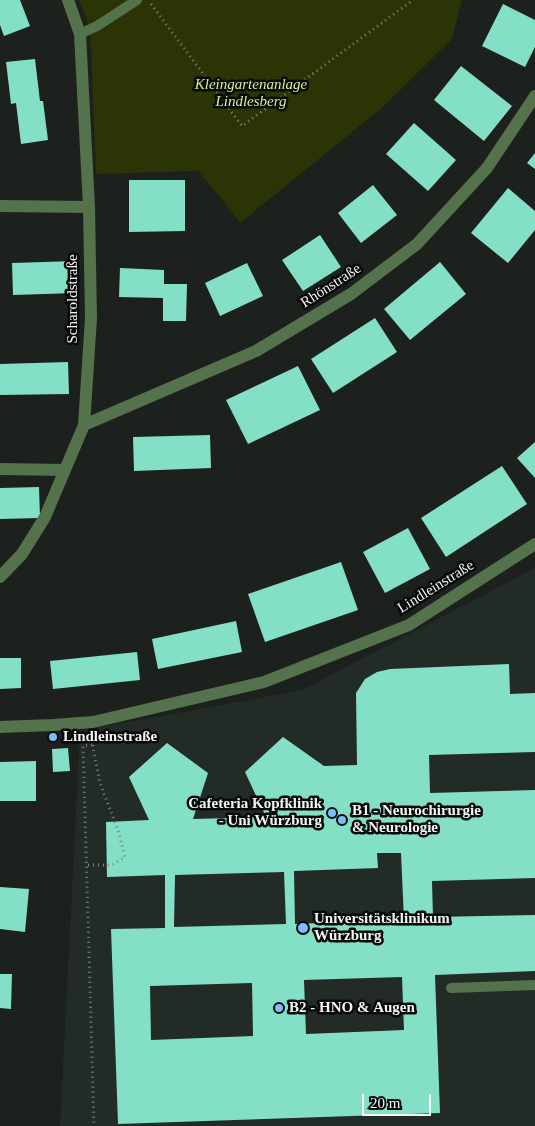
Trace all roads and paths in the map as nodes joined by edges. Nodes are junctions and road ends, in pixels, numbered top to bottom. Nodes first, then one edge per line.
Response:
1 (68, 0) edge
2 (137, 0) edge
3 (149, 0) edge
4 (413, 0) edge
5 (80, 34) junction
6 (535, 96) edge
7 (0, 206) edge
8 (89, 207) junction
9 (84, 425) junction
10 (0, 470) edge
11 (64, 470) junction
12 (535, 544) edge
13 (0, 577) edge
14 (0, 727) edge
15 (88, 865) junction
16 (535, 985) edge
17 (451, 988) dead end
18 (94, 1126) edge

1 - 5 street, Scharoldstraße
2 - 5 lane
3 - 4 path
5 - 8 street, Scharoldstraße
6 - 9 street, Rhönstraße
7 - 8 street
8 - 9 street, Scharoldstraße
9 - 11 street, Scharoldstraße
10 - 11 street
11 - 13 street, Scharoldstraße
12 - 14 street, Lindleinstraße
15 - 15 path
15 - 18 path
16 - 17 lane

